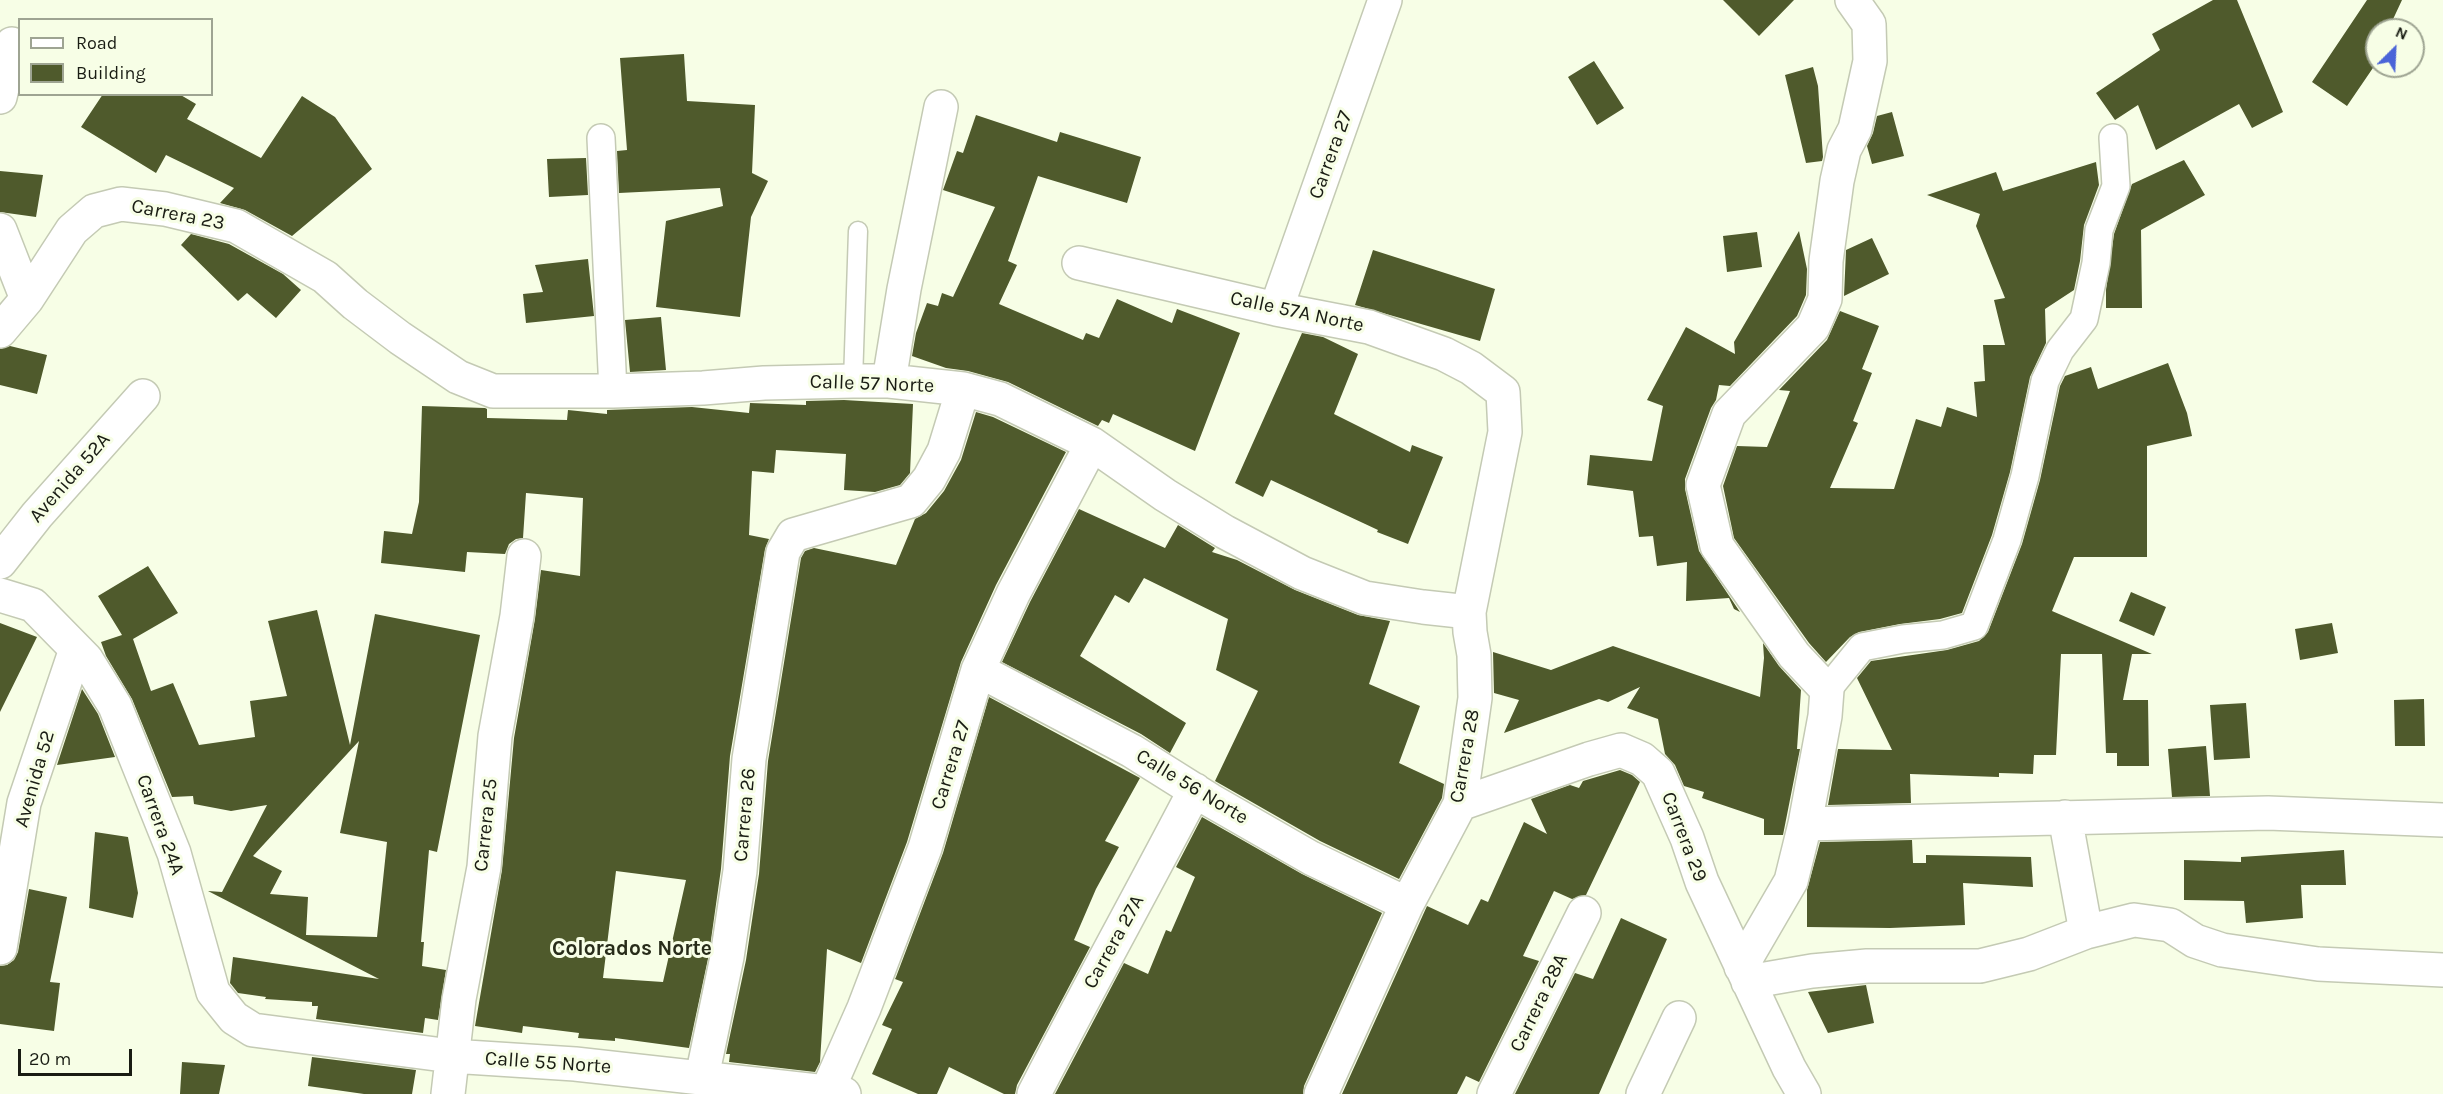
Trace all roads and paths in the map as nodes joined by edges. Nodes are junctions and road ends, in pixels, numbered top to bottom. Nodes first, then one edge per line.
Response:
1 (1385, 0) edge
2 (1852, 0) edge
3 (10, 44) edge
4 (0, 97) edge
5 (941, 107) dead end
6 (601, 138) dead end
7 (2113, 138) dead end
8 (0, 230) edge
9 (858, 231) dead end
10 (1079, 263) dead end
11 (27, 298) junction
12 (355, 304) joint
13 (1276, 309) junction
14 (0, 331) edge
15 (853, 381) junction
16 (889, 381) junction
17 (963, 389) junction
18 (613, 391) junction
19 (1503, 392) joint
20 (143, 396) dead end
21 (1092, 444) junction
22 (524, 556) dead end
23 (0, 561) edge
24 (0, 595) edge
25 (1469, 612) junction
26 (76, 649) junction
27 (978, 670) junction
28 (1827, 690) junction
29 (1195, 790) junction
30 (1460, 804) junction
31 (2065, 817) junction
32 (2443, 820) edge
33 (1805, 824) junction
34 (1407, 904) junction
35 (1584, 913) dead end
36 (2086, 932) junction
37 (0, 948) edge
38 (2443, 970) edge
39 (1744, 975) junction
40 (1679, 1018) dead end
41 (253, 1030) joint
42 (451, 1056) junction
43 (702, 1077) junction
44 (832, 1093) edge
45 (448, 1094) edge
46 (1034, 1094) edge
47 (1321, 1094) edge
48 (1494, 1094) edge
49 (1643, 1094) edge
50 (1804, 1094) edge

1 - 13 street, Carrera 27
2 - 28 street
3 - 4 street
5 - 16 street
6 - 18 street
7 - 28 street
8 - 11 street
9 - 15 lane
10 - 13 street, Calle 57A Norte
11 - 12 street, Carrera 23
11 - 14 street, Carrera 23
12 - 18 street, Calle 57 Norte
13 - 19 street, Calle 57A Norte
15 - 16 street, Calle 57 Norte
15 - 18 street, Calle 57 Norte
16 - 17 street, Calle 57 Norte
17 - 21 street, Calle 57 Norte
17 - 43 street, Carrera 26
19 - 25 street, Carrera 28
20 - 23 street, Avenida 52A
21 - 25 street, Calle 57 Norte
21 - 27 street, Carrera 27
22 - 42 street, Carrera 25
24 - 26 street, Carrera 24A
25 - 30 street, Carrera 28
26 - 37 street, Avenida 52
26 - 41 street, Carrera 24A
27 - 29 street, Calle 56 Norte
27 - 44 street, Carrera 27
28 - 33 street
29 - 34 street, Calle 56 Norte
29 - 46 street, Carrera 27A
30 - 34 street, Carrera 28
30 - 39 street, Carrera 29
31 - 32 street
31 - 33 street
31 - 36 street
33 - 39 street
34 - 47 street, Carrera 28
35 - 48 street, Carrera 28A
36 - 38 street
36 - 39 street
39 - 50 street, Carrera 29
40 - 49 street
41 - 42 street, Calle 55 Norte
42 - 43 street, Calle 55 Norte
42 - 45 street, Carrera 25
43 - 44 street, Calle 55 Norte

